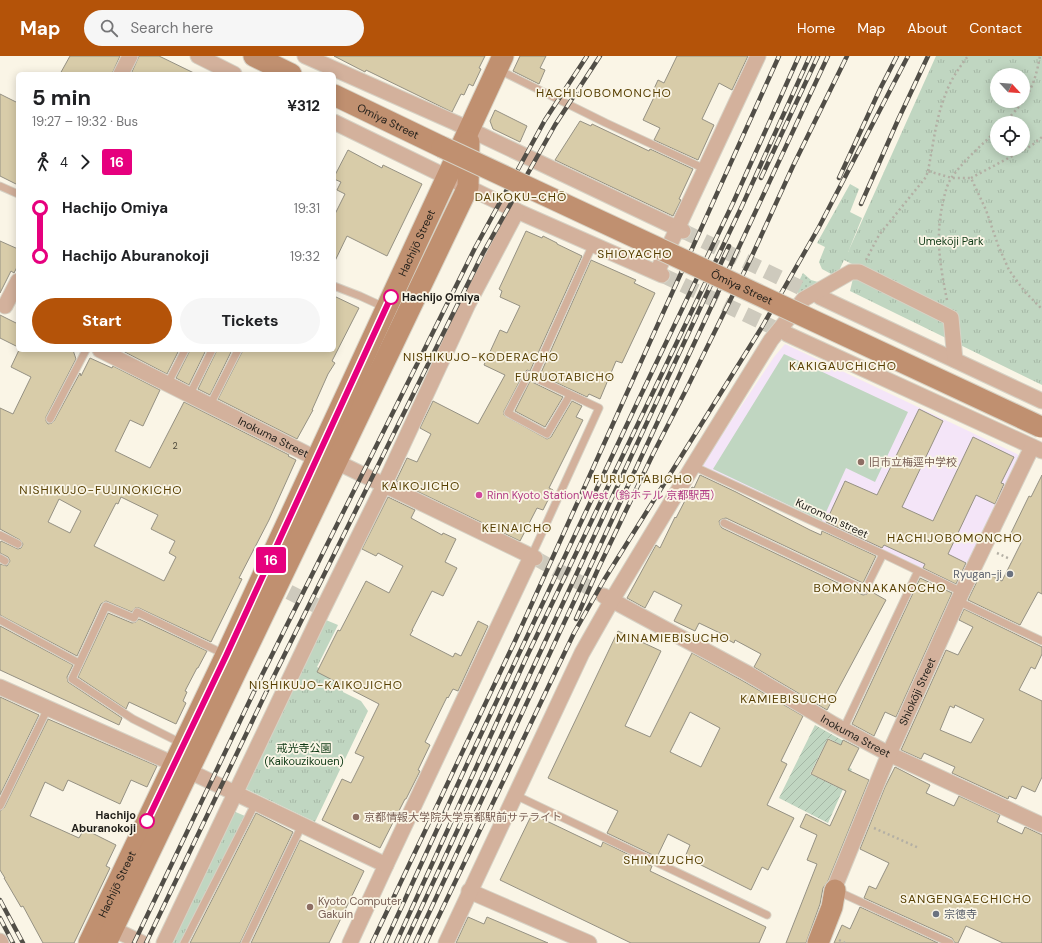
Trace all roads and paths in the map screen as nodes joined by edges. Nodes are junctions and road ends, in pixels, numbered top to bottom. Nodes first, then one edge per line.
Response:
1 (130, 56) edge
2 (198, 56) edge
3 (254, 56) edge
4 (305, 56) edge
5 (758, 56) edge
6 (968, 56) edge
7 (1040, 56) edge
8 (500, 62) edge
9 (122, 72) edge
10 (230, 72) edge
11 (287, 72) edge
12 (336, 96) edge
13 (1011, 116) edge
14 (336, 123) edge
15 (469, 129) junction
16 (990, 137) edge
17 (1042, 137) edge
18 (442, 147) joint
19 (705, 169) junction
20 (928, 171) junction
21 (447, 177) junction
22 (952, 178) junction
23 (971, 178) junction
24 (0, 186) edge
25 (468, 187) junction
26 (16, 193) edge
27 (517, 212) junction
28 (680, 230) junction
29 (593, 244) junction
30 (860, 272) junction
31 (16, 286) edge
32 (336, 287) edge
33 (820, 297) tunnel mouth
34 (8, 307) edge
35 (386, 308) junction
36 (1042, 309) edge
37 (951, 318) junction
38 (787, 334) tunnel mouth
39 (85, 352) edge
40 (106, 352) edge
41 (184, 352) edge
42 (211, 352) edge
43 (237, 352) edge
44 (955, 360) junction
45 (533, 377) junction
46 (168, 383) junction
47 (190, 394) junction
48 (570, 395) junction
49 (1042, 401) edge
50 (210, 405) junction
51 (50, 419) dead end
52 (1042, 421) edge
53 (1033, 447) edge
54 (326, 460) junction
55 (693, 466) junction
56 (384, 485) junction
57 (724, 523) dead end
58 (0, 535) edge
59 (18, 544) dead end
60 (883, 554) junction
61 (533, 557) junction
62 (918, 571) junction
63 (960, 597) junction
64 (608, 598) junction
65 (0, 620) edge
66 (1042, 641) edge
67 (226, 656) junction
68 (79, 663) junction
69 (0, 686) edge
70 (48, 708) junction
71 (843, 730) junction
72 (183, 744) junction
73 (889, 754) junction
74 (181, 768) junction
75 (235, 794) junction
76 (515, 795) junction
77 (256, 804) junction
78 (0, 806) edge
79 (861, 822) junction
80 (302, 825) junction
81 (1042, 825) edge
82 (919, 848) dead end
83 (386, 865) junction
84 (835, 890) junction
85 (469, 891) junction
86 (767, 915) dead end
87 (109, 936) edge
88 (89, 943) edge
89 (142, 943) edge
90 (164, 943) edge
91 (184, 943) edge
92 (244, 943) edge
93 (350, 943) edge
94 (446, 943) edge
95 (589, 943) edge
96 (818, 943) edge
97 (950, 943) edge

1 - 9 street
2 - 10 street
3 - 11 street
4 - 15 street
5 - 19 street
6 - 20 path
7 - 13 path
8 - 15 street, Hachijō Street
8 - 19 lane
12 - 18 street, Omiya Street
14 - 21 street
15 - 21 street, Hachijō Street
15 - 25 street, Hachijō Street
15 - 28 street
16 - 22 path
17 - 23 path
18 - 52 street, Ōmiya Street, bridge
19 - 28 street
20 - 22 path
20 - 30 path
21 - 25 street
21 - 35 street, Hachijō Street
22 - 23 path
22 - 37 path
23 - 36 path
24 - 26 lane
25 - 27 street
25 - 54 street, Hachijō Street
27 - 29 street
27 - 56 street
28 - 29 street
29 - 45 lane
30 - 37 street
30 - 55 street
31 - 34 street
32 - 35 lane
33 - 44 street
35 - 54 street, Hachijō Street
37 - 44 street
38 - 53 street
39 - 51 lane
40 - 46 street, Inokuma Street
41 - 46 lane
42 - 47 lane
43 - 50 lane
44 - 49 street
45 - 48 lane
45 - 48 lane
46 - 47 street, Inokuma Street
47 - 50 street, Inokuma Street
48 - 61 lane
50 - 54 street, Inokuma Street
52 - 53 street, Shiokōji Street
53 - 63 street, Shiokōji Street
54 - 56 street, Inokuma Street
54 - 67 street, Hachijō Street
54 - 74 street, Hachijō Street
55 - 60 lane, Kuromon street
55 - 64 street
56 - 61 street, Inokuma Street
56 - 75 street
57 - 60 lane
58 - 59 lane
60 - 62 lane, Kuromon street
61 - 83 street
62 - 63 lane, Kuromon street
62 - 71 lane
63 - 66 lane, Kuromon street
63 - 73 street, Shiokōji Street
64 - 71 street, Inokuma Street
64 - 76 street
65 - 68 lane
67 - 68 lane
67 - 72 street, Hachijō Street
68 - 72 lane
69 - 70 street
70 - 74 street
70 - 78 lane
71 - 73 street, Inokuma Street
72 - 74 street, Hachijō Street
73 - 79 street, Shiokōji Street
73 - 81 street, Inokuma Street
74 - 75 street
74 - 87 street, Hachijō Street
74 - 88 street, Hachijō Street
75 - 77 street
75 - 90 street
76 - 85 street
76 - 86 lane
77 - 80 street
77 - 91 lane
79 - 82 path
79 - 84 street, Shiokōji Street
80 - 83 street
80 - 92 lane
83 - 93 street
84 - 96 street, Shiokōji Street
84 - 97 lane
85 - 94 street
85 - 95 street
87 - 89 street

